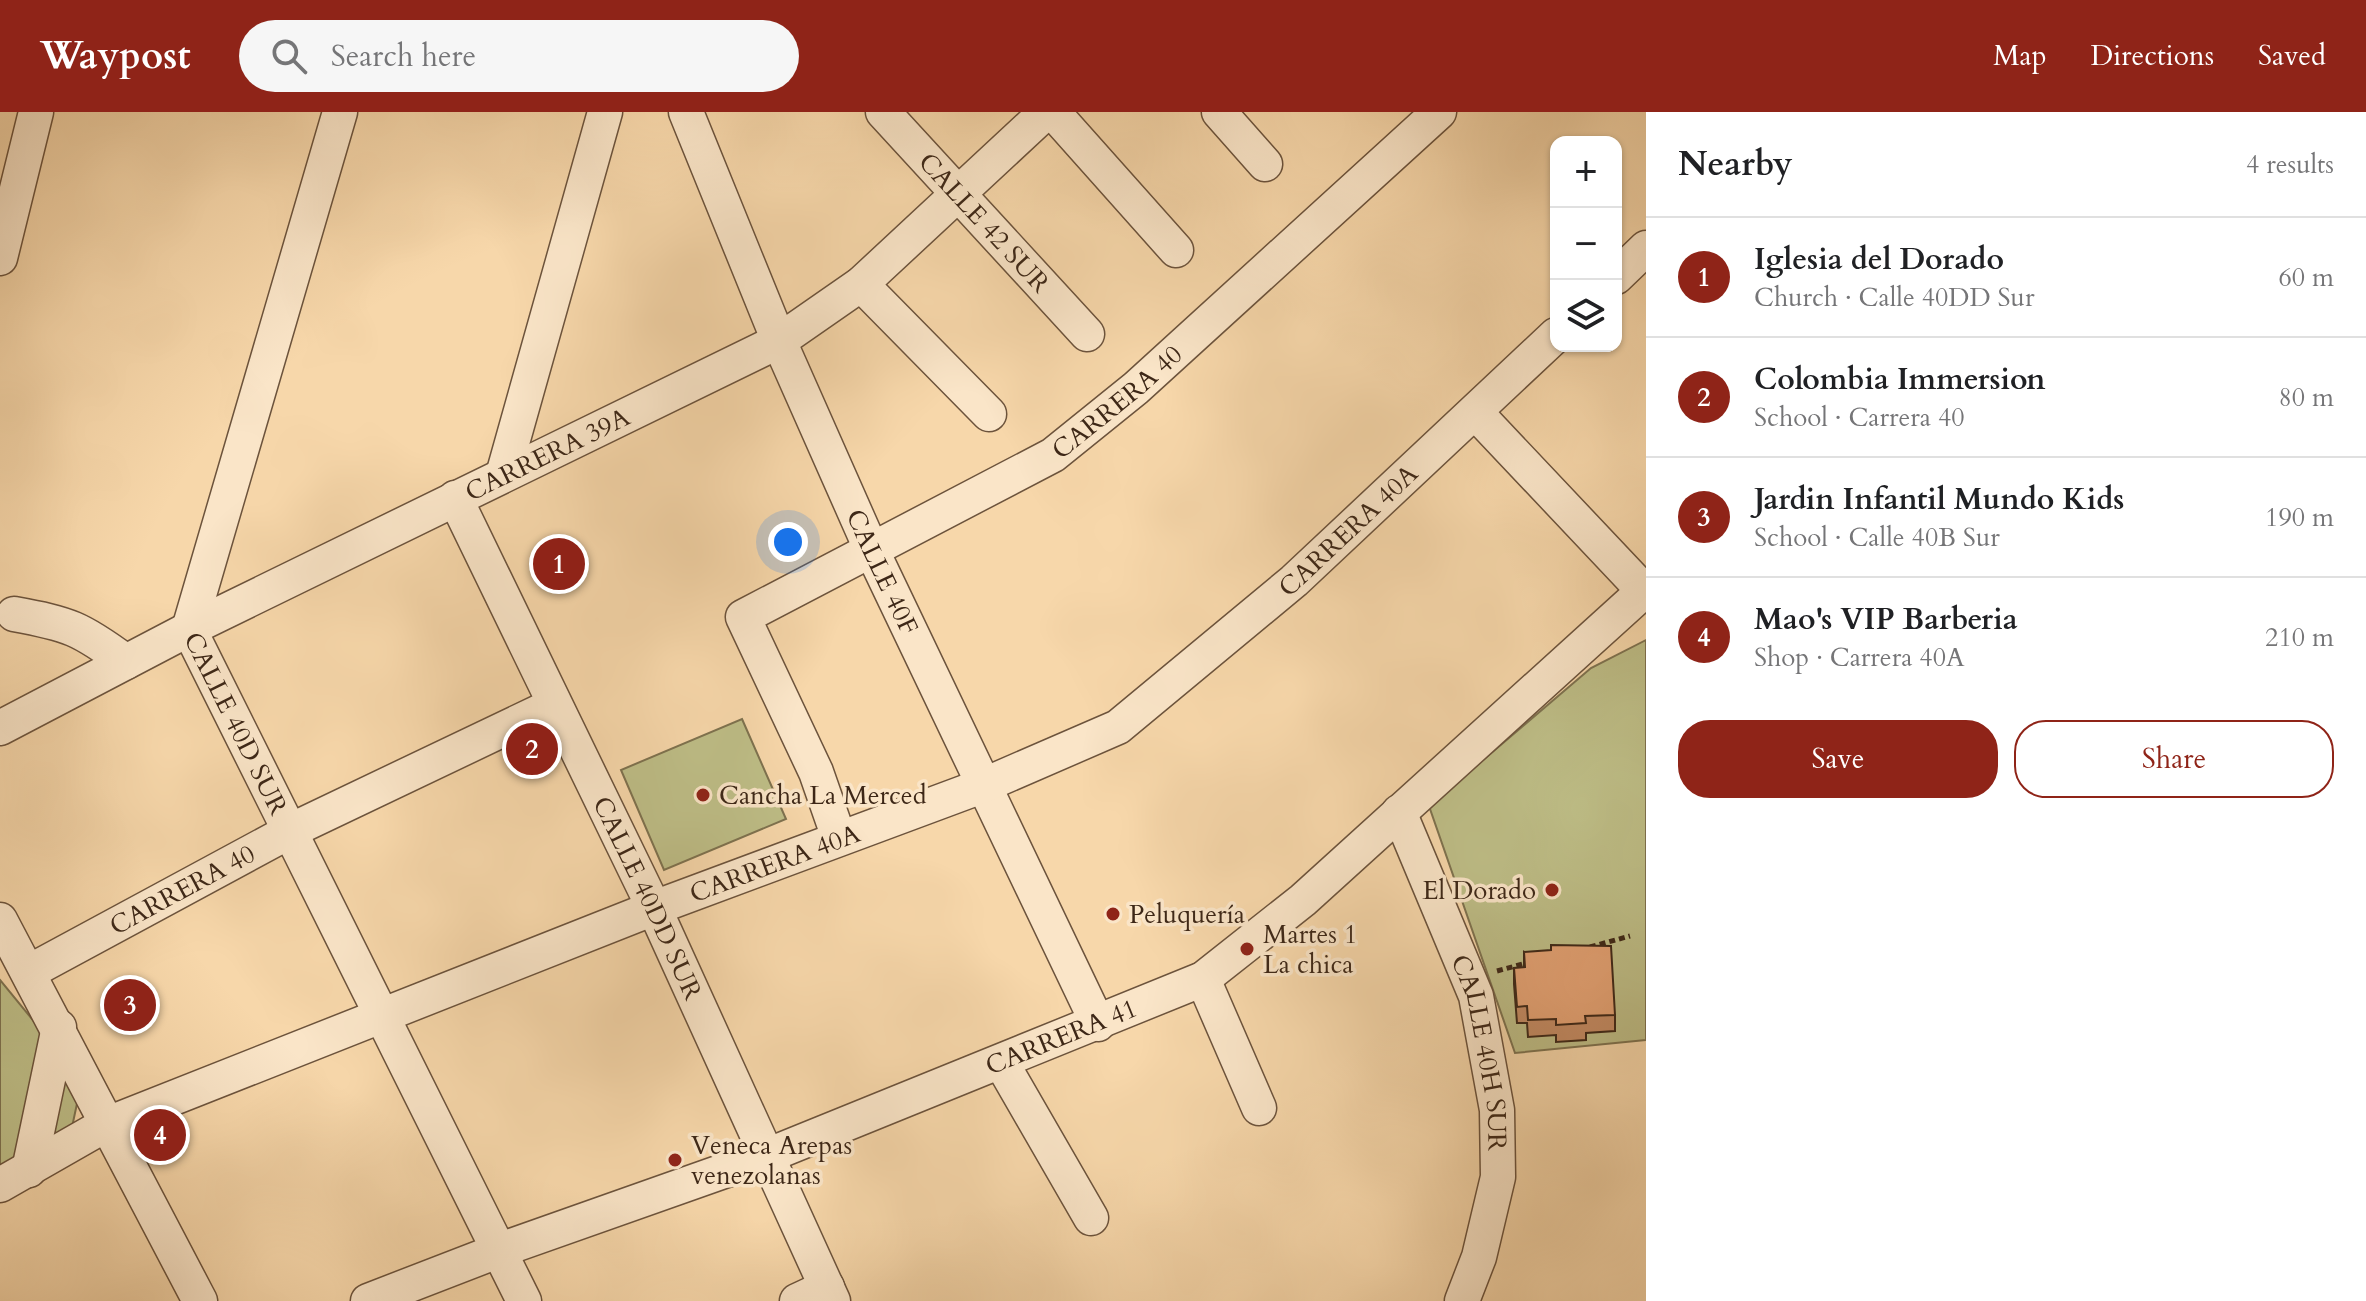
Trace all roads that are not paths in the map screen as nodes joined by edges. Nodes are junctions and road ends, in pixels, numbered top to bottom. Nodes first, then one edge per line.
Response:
1 (36, 112) edge
2 (340, 112) edge
3 (605, 112) edge
4 (686, 112) edge
5 (883, 112) edge
6 (1046, 112) edge
7 (1053, 112) edge
8 (1219, 112) edge
9 (1439, 112) edge
10 (1265, 164) dead end
11 (958, 194) junction
12 (1646, 248) edge
13 (1176, 250) dead end
14 (0, 258) edge
15 (1622, 271) edge
16 (861, 284) junction
17 (1087, 334) dead end
18 (779, 341) junction
19 (1550, 341) edge
20 (1476, 413) junction
21 (989, 414) dead end
22 (503, 475) junction
23 (455, 498) junction
24 (872, 551) junction
25 (1645, 591) edge
26 (14, 614) dead end
27 (189, 629) junction
28 (126, 662) junction
29 (554, 705) junction
30 (0, 728) edge
31 (982, 786) junction
32 (1399, 812) junction
33 (292, 830) junction
34 (839, 838) junction
35 (654, 908) junction
36 (0, 920) edge
37 (29, 972) junction
38 (1203, 979) junction
39 (382, 1014) junction
40 (1098, 1024) junction
41 (59, 1027) junction
42 (1001, 1062) junction
43 (1259, 1108) dead end
44 (105, 1125) junction
45 (769, 1155) junction
46 (14, 1178) edge
47 (1091, 1218) dead end
48 (500, 1250) junction
49 (819, 1296) edge
50 (200, 1301) edge
51 (368, 1301) edge
52 (524, 1301) edge
53 (1462, 1301) edge

1 - 14 street
2 - 27 street, CALLE 40D SUR
3 - 22 street
4 - 18 street, CALLE 40F
5 - 11 street, CALLE 42 SUR
6 - 11 street, CARRERA 39A
7 - 13 street
8 - 10 street
9 - 24 street, CARRERA 40
11 - 16 street, CARRERA 39A
11 - 17 street, CALLE 42 SUR
12 - 15 street
16 - 18 street, CARRERA 39A
16 - 21 street
18 - 22 street, CARRERA 39A
18 - 24 street, CALLE 40F
19 - 20 street, CARRERA 40A
20 - 25 street
20 - 31 street, CARRERA 40A
22 - 23 street, CARRERA 39A
23 - 27 street, CARRERA 39A
23 - 29 street, CALLE 40DD SUR
24 - 31 street, CALLE 40F
24 - 34 street, CARRERA 40
25 - 32 street, CARRERA 41
26 - 28 street
27 - 28 street, CARRERA 39A
27 - 33 street, CALLE 40D SUR
28 - 30 street, CARRERA 39A
29 - 33 street, CARRERA 40
29 - 35 street, CALLE 40DD SUR
31 - 34 street, CARRERA 40A
31 - 40 street, CALLE 40F
32 - 38 street, CARRERA 41
32 - 53 street, CALLE 40H SUR
33 - 37 street, CARRERA 40
33 - 39 street, CALLE 40D SUR
34 - 35 street, CARRERA 40A
35 - 39 street, CARRERA 40A
35 - 45 street, CALLE 40DD SUR
36 - 37 street
37 - 41 street
38 - 40 street, CARRERA 41
38 - 43 street
39 - 44 street, CARRERA 40A
39 - 48 street, CALLE 40D SUR
40 - 42 street, CARRERA 41
41 - 44 street
41 - 46 street
42 - 45 street, CARRERA 41
42 - 47 street
44 - 46 street
44 - 50 street
45 - 48 street, CARRERA 41
45 - 49 street, CALLE 40DD SUR
48 - 51 street, CARRERA 41
48 - 52 street, CALLE 40D SUR

